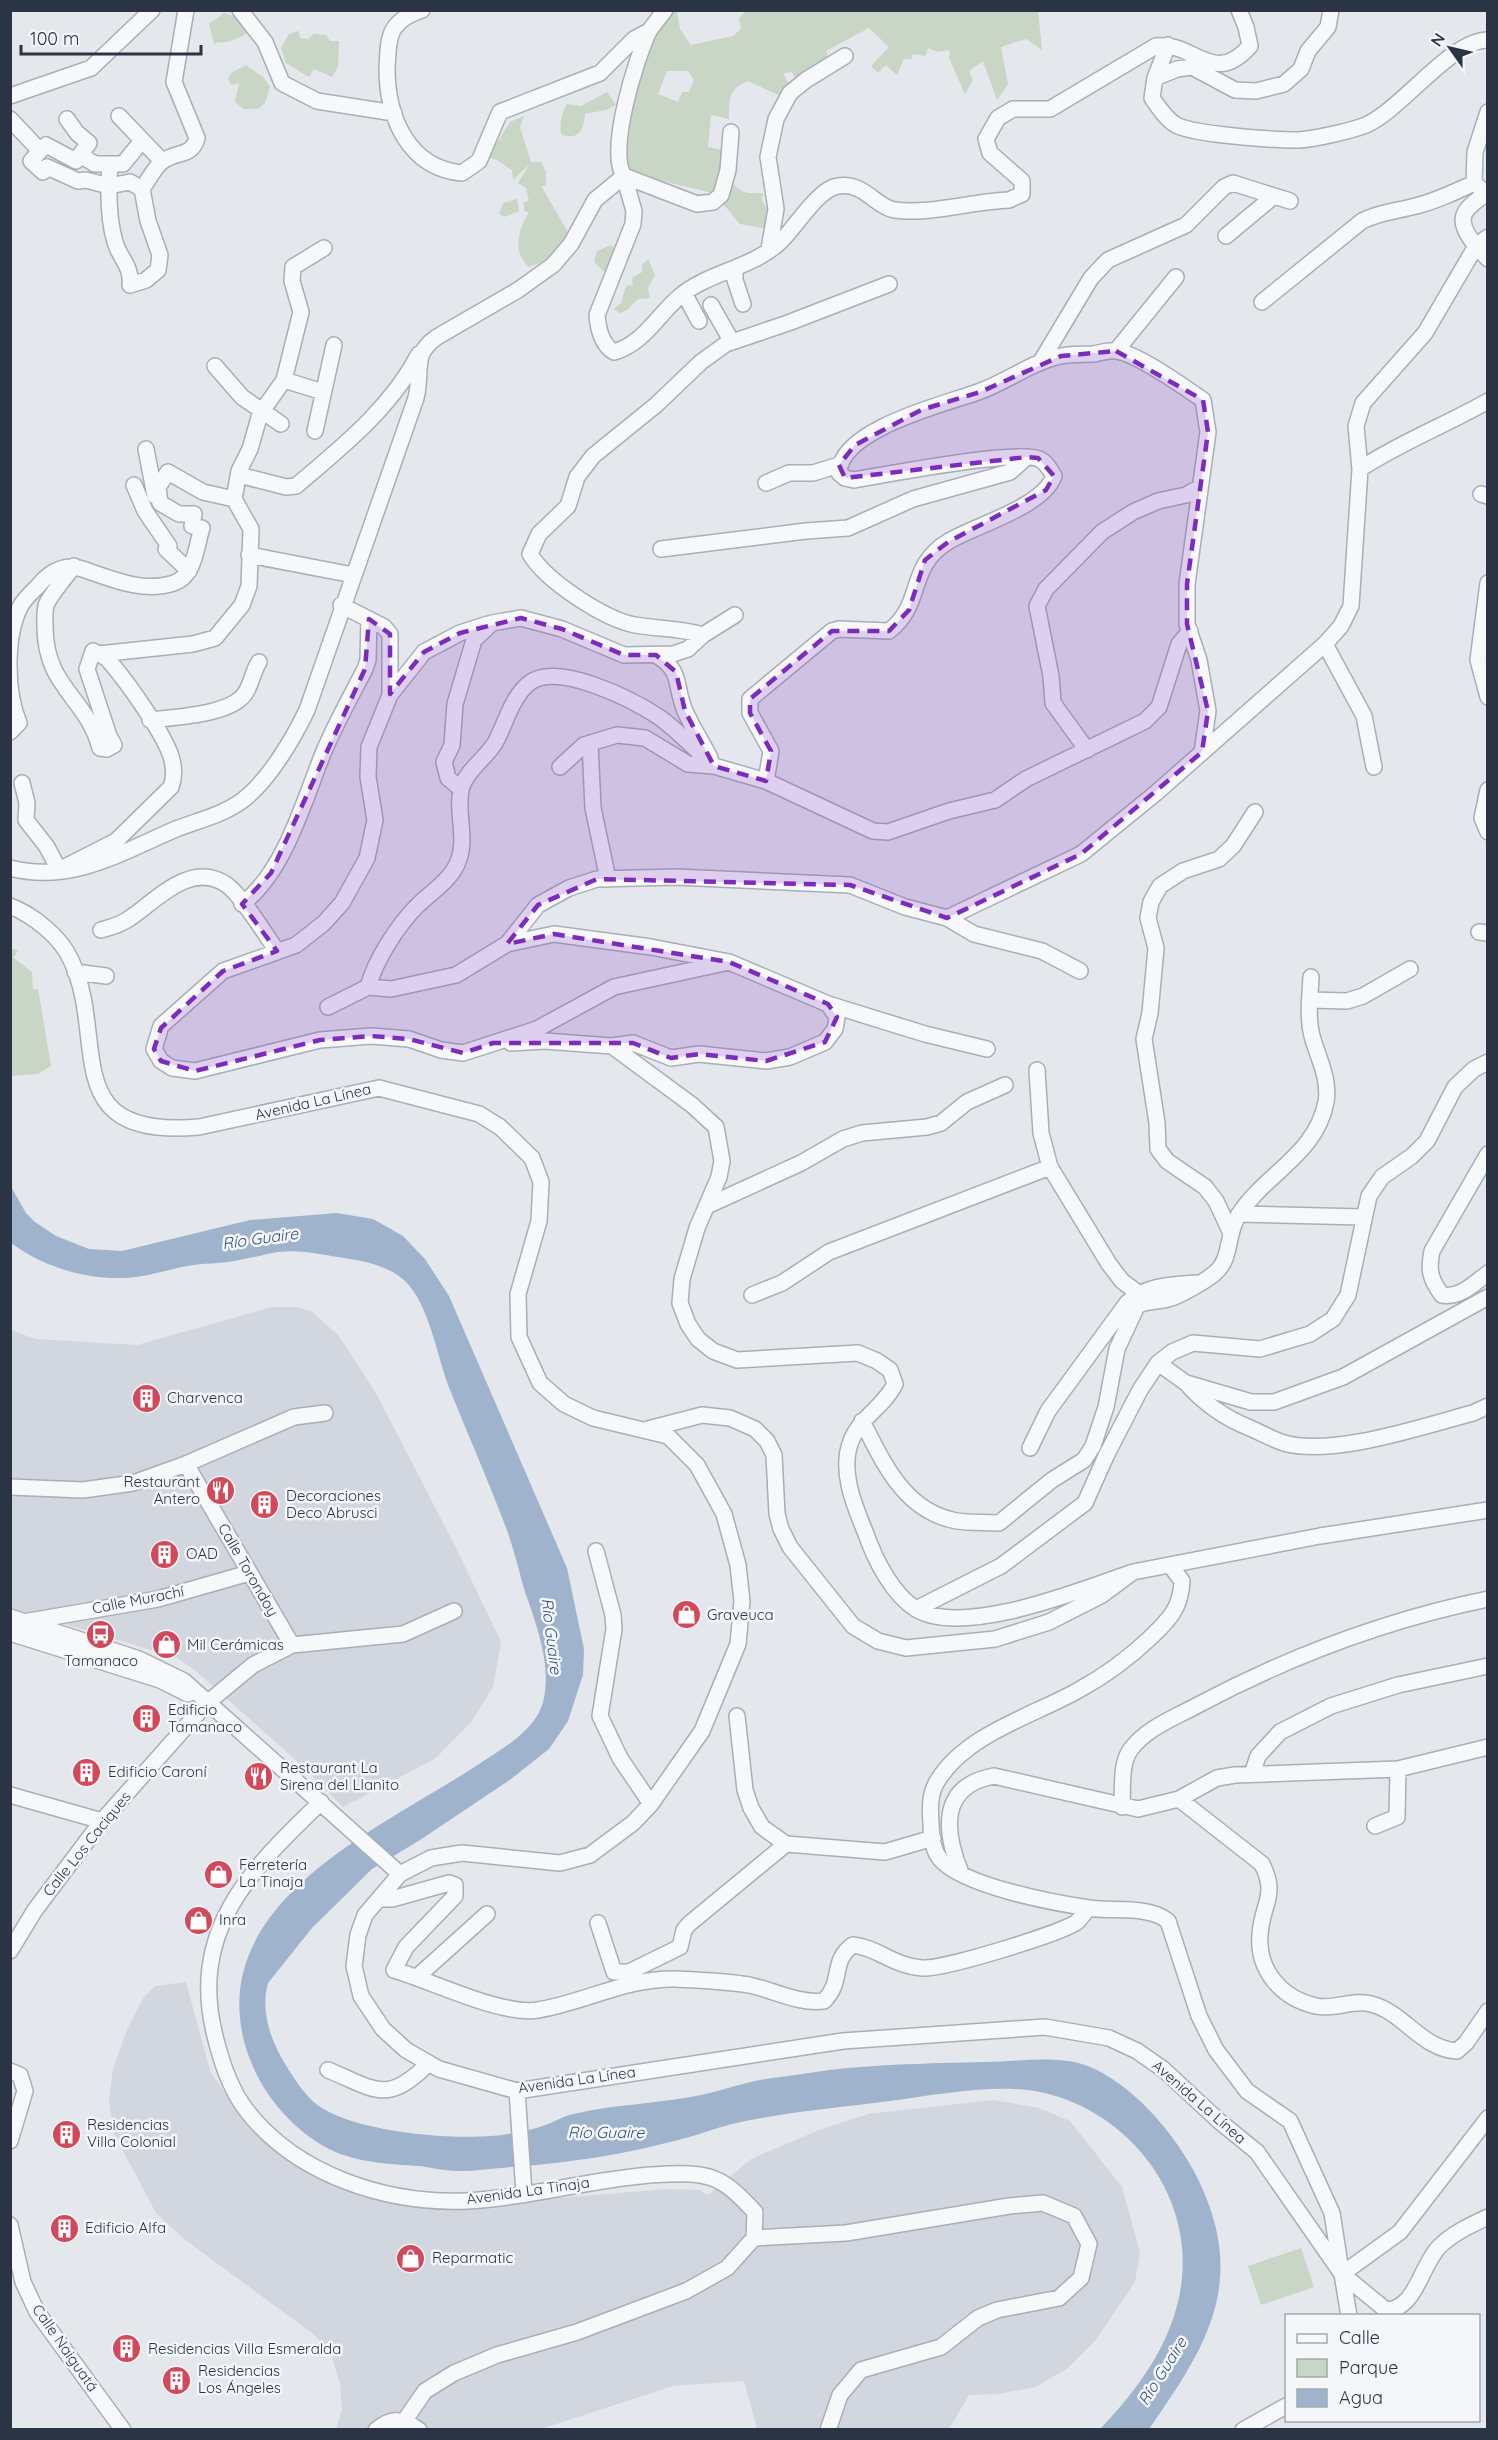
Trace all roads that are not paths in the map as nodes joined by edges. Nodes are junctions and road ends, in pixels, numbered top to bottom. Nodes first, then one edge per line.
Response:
1 (152, 10) edge
2 (186, 10) edge
3 (240, 10) edge
4 (422, 10) edge
5 (665, 10) edge
6 (1239, 10) edge
7 (1331, 10) edge
8 (649, 32) junction
9 (1488, 40) edge
10 (1168, 45) junction
11 (845, 56) dead end
12 (1155, 78) junction
13 (10, 96) edge
14 (1488, 112) edge
15 (394, 113) junction
16 (119, 116) dead end
17 (10, 119) edge
18 (67, 119) dead end
19 (731, 132) dead end
20 (141, 142) junction
21 (40, 152) junction
22 (80, 155) junction
23 (162, 161) junction
24 (110, 165) junction
25 (624, 176) junction
26 (1474, 183) junction
27 (109, 186) junction
28 (142, 189) junction
29 (1487, 193) edge
30 (1275, 196) junction
31 (1290, 201) dead end
32 (1226, 236) dead end
33 (1482, 241) edge
34 (324, 248) dead end
35 (769, 249) junction
36 (1488, 259) edge
37 (735, 270) junction
38 (1176, 277) dead end
39 (889, 284) dead end
40 (684, 293) junction
41 (1262, 302) dead end
42 (711, 304) dead end
43 (743, 304) dead end
44 (699, 321) dead end
45 (732, 342) junction
46 (334, 345) dead end
47 (1116, 351) junction
48 (420, 354) junction
49 (1040, 363) junction
50 (215, 366) dead end
51 (284, 380) junction
52 (323, 392) junction
53 (1488, 400) edge
54 (262, 411) junction
55 (281, 424) dead end
56 (315, 431) dead end
57 (146, 449) dead end
58 (1027, 457) junction
59 (839, 465) junction
60 (1360, 469) junction
61 (239, 475) junction
62 (766, 483) dead end
63 (134, 485) dead end
64 (1200, 487) junction
65 (203, 492) junction
66 (234, 499) junction
67 (160, 503) junction
68 (194, 514) junction
69 (662, 549) dead end
70 (249, 555) junction
71 (74, 566) junction
72 (189, 571) junction
73 (353, 575) junction
74 (1488, 583) edge
75 (341, 605) junction
76 (735, 615) dead end
77 (369, 619) junction
78 (492, 623) junction
79 (1190, 631) junction
80 (703, 635) junction
81 (1325, 644) junction
82 (99, 654) junction
83 (656, 655) junction
84 (259, 662) dead end
85 (1487, 694) edge
86 (390, 695) junction
87 (150, 720) junction
88 (10, 732) edge
89 (590, 744) junction
90 (1087, 750) junction
91 (1202, 752) junction
92 (714, 766) junction
93 (1374, 766) dead end
94 (560, 767) dead end
95 (766, 781) junction
96 (22, 783) dead end
97 (461, 789) junction
98 (1488, 790) edge
99 (1255, 812) dead end
100 (1488, 832) edge
101 (10, 868) edge
102 (58, 870) junction
103 (608, 879) junction
104 (242, 904) junction
105 (10, 906) edge
106 (947, 918) junction
107 (100, 930) dead end
108 (507, 944) junction
109 (277, 951) junction
110 (729, 962) junction
111 (1410, 969) dead end
112 (1080, 971) dead end
113 (75, 972) junction
114 (106, 976) dead end
115 (1311, 977) dead end
116 (368, 987) junction
117 (1310, 1000) junction
118 (828, 1004) junction
119 (328, 1007) dead end
120 (493, 1043) junction
121 (612, 1046) junction
122 (987, 1049) dead end
123 (1488, 1062) edge
124 (1037, 1070) dead end
125 (1005, 1085) dead end
126 (1488, 1154) edge
127 (1050, 1167) junction
128 (709, 1205) junction
129 (1239, 1214) junction
130 (1363, 1217) junction
131 (1230, 1232) junction
132 (1488, 1273) edge
133 (1198, 1282) junction
134 (1138, 1293) junction
135 (752, 1295) dead end
136 (1488, 1297) edge
137 (1158, 1363) junction
138 (1186, 1383) junction
139 (1488, 1406) edge
140 (325, 1413) dead end
141 (862, 1422) junction
142 (648, 1429) junction
143 (1030, 1448) dead end
144 (186, 1464) junction
145 (10, 1487) edge
146 (1488, 1510) edge
147 (596, 1551) dead end
148 (1170, 1565) junction
149 (1133, 1572) junction
150 (249, 1573) junction
151 (1488, 1599) edge
152 (916, 1609) junction
153 (454, 1611) dead end
154 (18, 1619) edge
155 (10, 1633) edge
156 (292, 1645) junction
157 (1488, 1666) edge
158 (206, 1704) junction
159 (737, 1716) dead end
160 (1488, 1747) edge
161 (1398, 1769) junction
162 (1252, 1774) junction
163 (10, 1795) edge
164 (1179, 1799) junction
165 (321, 1802) junction
166 (651, 1804) junction
167 (1122, 1807) junction
168 (102, 1821) junction
169 (1374, 1826) dead end
170 (933, 1838) junction
171 (786, 1844) junction
172 (961, 1873) junction
173 (400, 1874) junction
174 (379, 1899) junction
175 (1089, 1908) junction
176 (487, 1914) dead end
177 (598, 1923) dead end
178 (10, 1951) edge
179 (417, 1977) junction
180 (1488, 2011) edge
181 (429, 2063) junction
182 (328, 2070) dead end
183 (10, 2072) edge
184 (518, 2098) junction
185 (1488, 2118) edge
186 (10, 2141) edge
187 (524, 2193) junction
188 (1488, 2217) edge
189 (10, 2225) edge
190 (754, 2238) junction
191 (1342, 2274) junction
192 (1349, 2314) edge
193 (1285, 2407) edge
194 (405, 2420) junction
195 (123, 2430) edge
196 (376, 2430) edge
197 (419, 2430) edge
198 (828, 2430) edge
199 (1243, 2430) edge

1 - 13 street
2 - 23 street
3 - 15 street
4 - 15 street
5 - 8 street
6 - 10 street
7 - 12 street
8 - 15 street
8 - 25 street
9 - 12 street
10 - 12 street
10 - 35 street
11 - 35 street
14 - 26 street
16 - 20 street
17 - 21 street
18 - 22 street
19 - 25 street
20 - 23 street
20 - 24 street
21 - 22 street
21 - 27 street
22 - 24 street
23 - 28 street
24 - 27 street
25 - 40 street
25 - 48 street
26 - 29 street
26 - 41 street
27 - 28 street
27 - 28 street
29 - 33 street
30 - 31 street
30 - 32 street
30 - 49 street
33 - 36 street
33 - 60 street
34 - 51 street
35 - 37 street
37 - 40 street
37 - 43 street
38 - 47 street
39 - 45 street
40 - 44 street
42 - 45 street
45 - 80 street
46 - 52 street
47 - 49 street
47 - 64 street
48 - 61 street
48 - 73 street
49 - 59 street
50 - 54 street
51 - 52 street
51 - 54 street
52 - 56 street
53 - 60 street
54 - 55 street
54 - 61 street
57 - 67 street
58 - 59 street
58 - 69 street
58 - 95 street
59 - 62 street
60 - 81 street
61 - 66 street
63 - 72 street
64 - 79 street
64 - 90 street
65 - 66 street
65 - 67 street
65 - 68 street
66 - 70 street
67 - 68 street
68 - 72 street
70 - 73 street
70 - 82 street
71 - 72 street
71 - 82 street
71 - 88 street
73 - 75 street
74 - 85 street
75 - 77 street
75 - 102 street
76 - 80 street
77 - 86 street
77 - 104 street
78 - 83 street
78 - 86 street
78 - 97 street
79 - 90 street
79 - 91 street
80 - 83 street
81 - 91 street
81 - 93 street
82 - 87 street
83 - 92 street
84 - 87 street
86 - 109 street
87 - 102 street
89 - 92 street
89 - 94 street
89 - 103 street
90 - 95 street
91 - 106 street
92 - 95 street
92 - 97 street
96 - 102 street
97 - 116 street
98 - 100 street
99 - 131 street
101 - 102 street
103 - 106 street
103 - 108 street
104 - 107 street
104 - 109 street
105 - 113 street, Avenida La Línea
106 - 112 street
108 - 110 street
108 - 116 street
109 - 120 street
110 - 118 street
110 - 120 street
111 - 117 street
113 - 114 street
113 - 142 street, Avenida La Línea
115 - 117 street
116 - 119 street
117 - 129 street
118 - 121 street
118 - 122 street
120 - 121 street
121 - 128 street
123 - 130 street
124 - 127 street
125 - 128 street
126 - 132 street
127 - 134 street
127 - 135 street
128 - 141 street
129 - 130 street
129 - 131 street
130 - 137 street
131 - 133 street
133 - 134 street
133 - 141 street
134 - 143 street
136 - 138 street
137 - 138 street
137 - 152 street
138 - 139 street
140 - 144 street
141 - 152 street
142 - 149 street
142 - 166 street, Avenida La Línea
144 - 145 street
144 - 150 street, Calle Torondoy
146 - 148 street
147 - 166 street
148 - 149 street
148 - 170 street
149 - 152 street
150 - 154 street, Calle Murachí
150 - 156 street, Calle Torondoy
151 - 167 street
153 - 156 street, Calle Los Caciques
154 - 158 street
155 - 158 street
156 - 158 street, Calle Los Caciques
157 - 162 street
158 - 165 street
158 - 168 street, Calle Los Caciques
159 - 171 street
160 - 161 street
161 - 162 street
161 - 169 street
162 - 164 street
163 - 168 street
164 - 167 street
164 - 180 street
165 - 173 street
165 - 187 street, Avenida La Tinaja
166 - 173 street, Avenida La Línea
167 - 172 street
168 - 178 street, Calle Los Caciques
170 - 171 street
170 - 172 street
171 - 177 street
172 - 175 street
173 - 174 street, Avenida La Línea
174 - 179 street
174 - 181 street, Avenida La Línea
175 - 179 street
175 - 191 street
176 - 179 street
181 - 182 street
181 - 184 street, Avenida La Línea
183 - 186 street
184 - 187 street
184 - 191 street, Avenida La Línea
185 - 191 street
187 - 190 street, Avenida La Tinaja
188 - 191 street
189 - 195 street, Calle Naiguatá
190 - 194 street
190 - 198 street
191 - 192 street, Avenida La Línea
193 - 199 street
194 - 196 street
194 - 197 street

